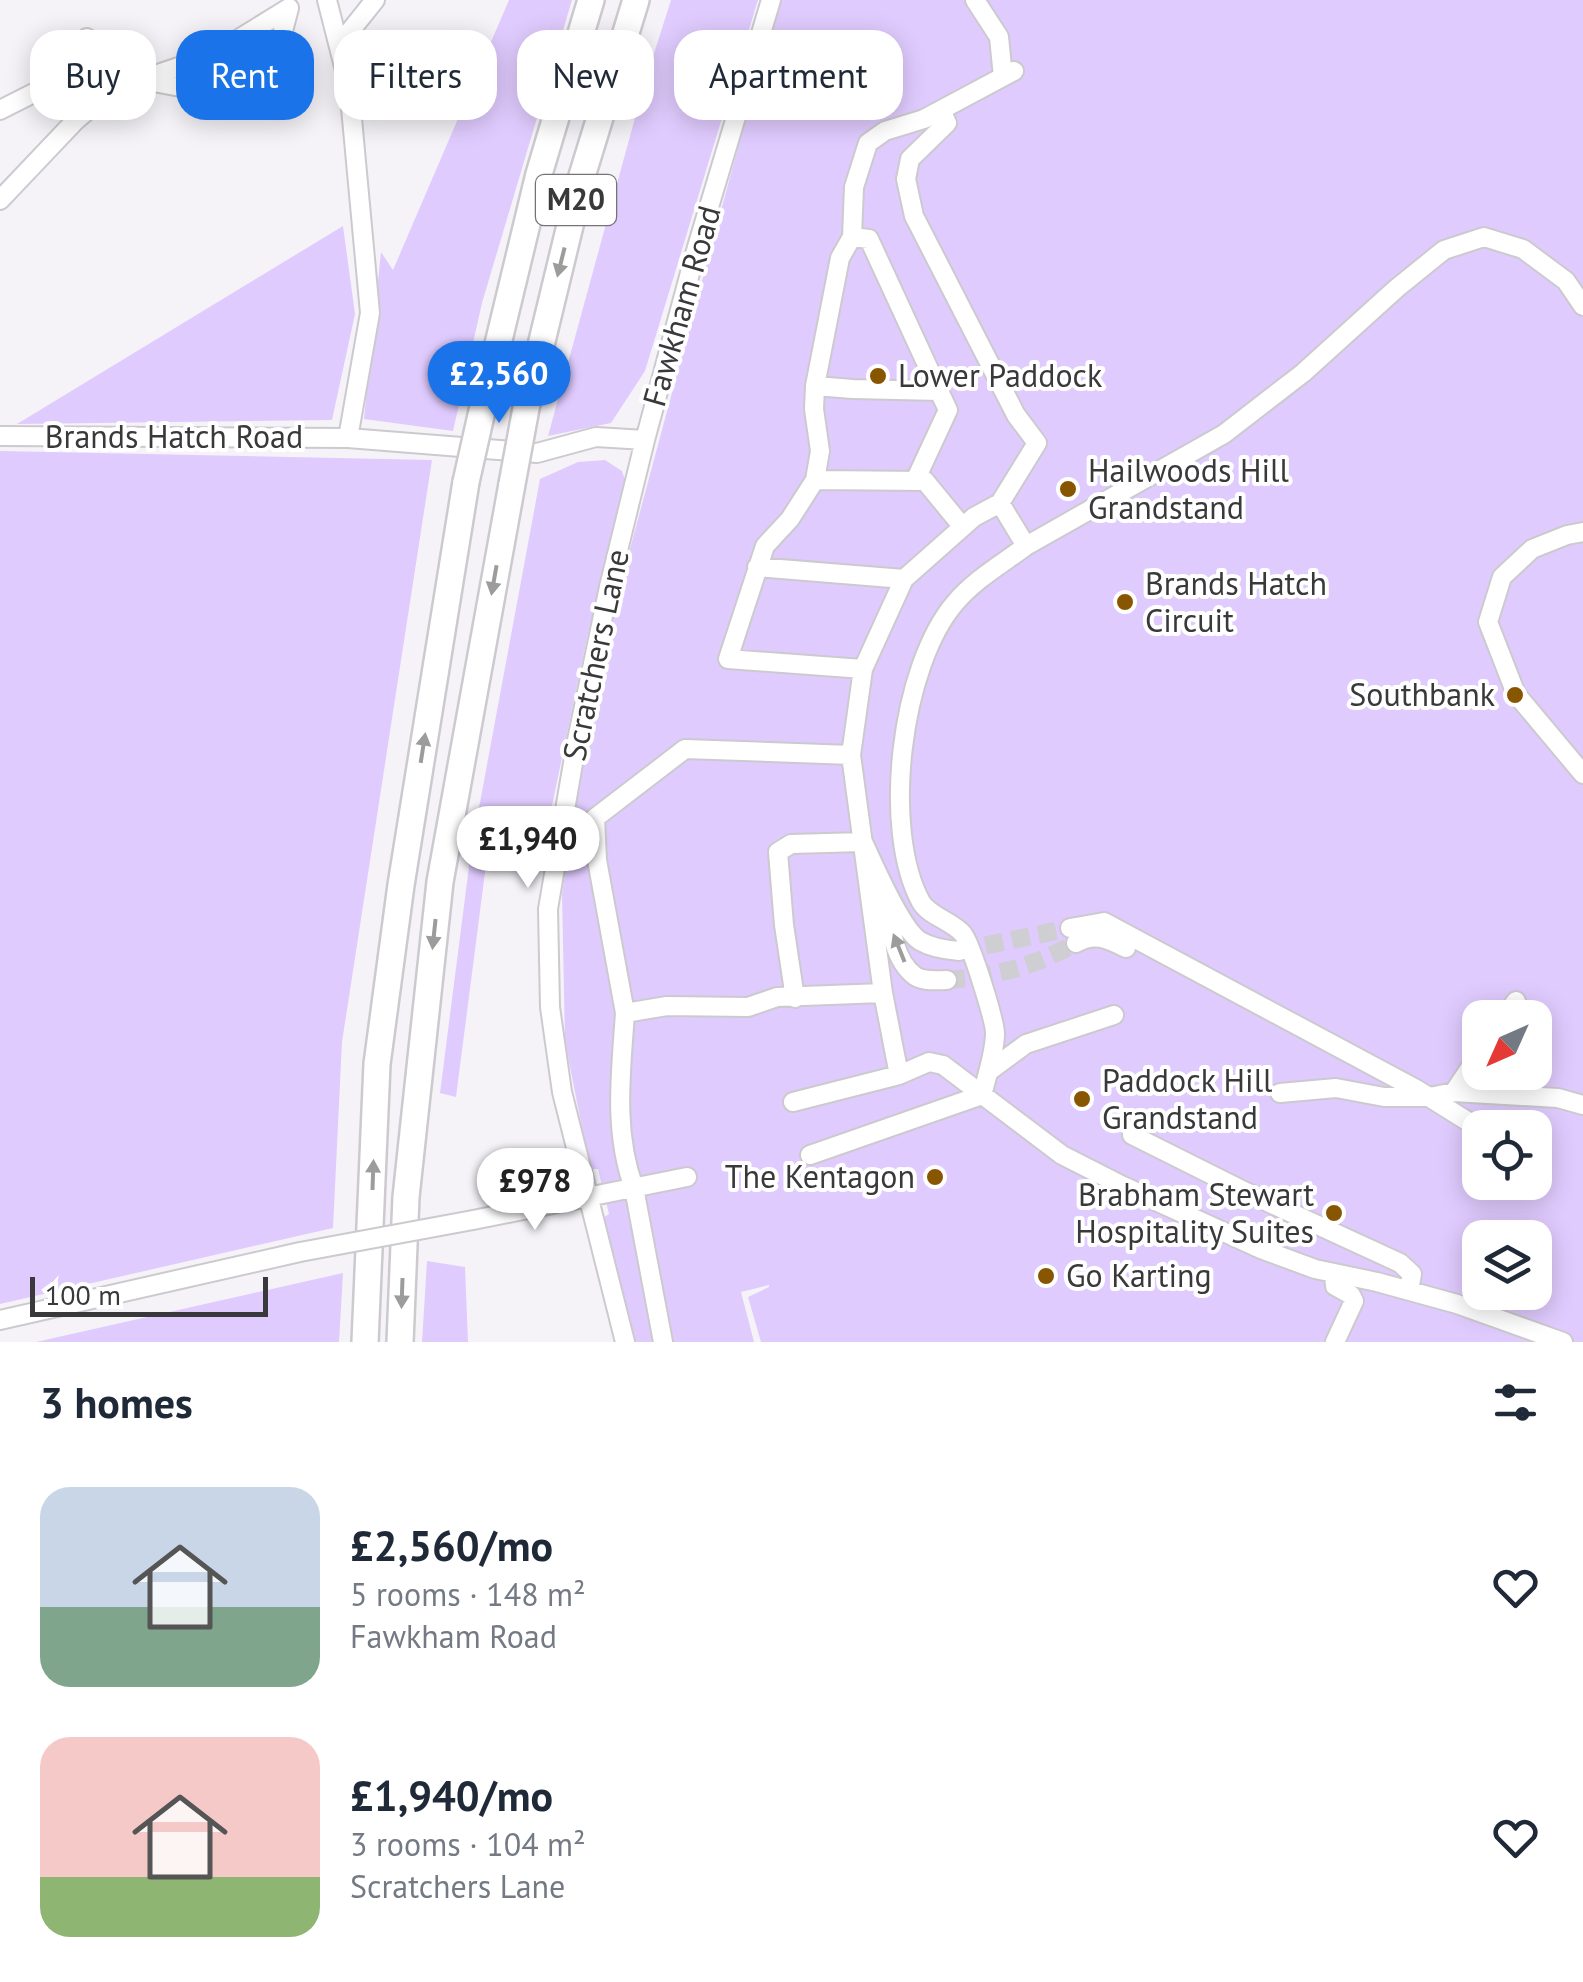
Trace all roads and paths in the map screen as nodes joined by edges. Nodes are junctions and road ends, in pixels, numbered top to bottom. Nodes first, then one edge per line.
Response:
1 (328, 0) edge
2 (592, 0) edge
3 (636, 0) edge
4 (770, 0) edge
5 (975, 0) edge
6 (370, 7) edge
7 (336, 30) edge
8 (351, 30) edge
9 (142, 80) joint
10 (30, 95) edge
11 (0, 110) edge
12 (941, 110) junction
13 (77, 120) edge
14 (352, 120) edge
15 (0, 200) edge
16 (852, 238) junction
17 (1583, 306) edge
18 (815, 386) junction
19 (940, 391) junction
20 (0, 436) edge
21 (348, 438) junction
22 (644, 440) junction
23 (518, 451) junction
24 (815, 480) junction
25 (915, 481) junction
26 (1000, 503) junction
27 (962, 526) junction
28 (1583, 532) edge
29 (1026, 546) junction
30 (757, 568) junction
31 (904, 579) junction
32 (863, 670) junction
33 (851, 755) junction
34 (1583, 774) edge
35 (863, 842) junction
36 (884, 885) junction
37 (959, 951) tunnel mouth
38 (947, 980) tunnel mouth
39 (883, 993) junction
40 (795, 998) junction
41 (625, 1012) junction
42 (1114, 1016) dead end
43 (988, 1072) junction
44 (900, 1075) junction
45 (1462, 1080) edge
46 (1454, 1092) junction
47 (1280, 1094) dead end
48 (982, 1095) junction
49 (1410, 1097) junction
50 (1430, 1097) junction
51 (793, 1102) dead end
52 (1583, 1104) edge
53 (1462, 1117) edge
54 (1132, 1135) dead end
55 (810, 1156) dead end
56 (687, 1177) dead end
57 (634, 1188) junction
58 (588, 1199) junction
59 (1334, 1273) junction
60 (1410, 1290) junction
61 (0, 1320) edge
62 (1552, 1340) edge
63 (365, 1342) edge
64 (400, 1342) edge
65 (624, 1342) edge
66 (663, 1342) edge
67 (1334, 1342) edge

1 - 6 street
1 - 7 street
63 -> 2 highway, M20, bridge
3 -> 23 highway, M20, bridge
4 - 22 street, Fawkham Road
5 - 12 street
6 - 8 street
9 - 9 street
10 - 11 street
12 - 16 street
12 - 26 street
13 - 15 street
14 - 21 street
16 - 18 street
16 - 19 street
17 - 29 street
18 - 19 street
18 - 24 street
19 - 25 street
20 - 21 street, Brands Hatch Road
21 - 23 street, Fawkham Road
22 - 23 street, Fawkham Road
22 - 58 street, Scratchers Lane
23 -> 64 highway, M20, bridge
24 - 25 street
24 - 30 street
25 - 27 street
26 - 27 street
26 - 29 street
27 - 31 street
28 - 34 street
29 - 43 street
30 - 31 street
30 - 32 street
31 - 32 street
32 - 33 street
33 - 35 street
33 - 41 street
35 - 36 street
35 - 39 street
35 - 40 street
36 - 37 street
38 -> 36 street
39 - 40 street
39 - 44 street
40 - 41 street
41 - 57 street
42 - 43 street
43 - 48 street
44 - 48 street
44 - 51 street
45 - 46 street
46 - 50 street
46 - 52 street
47 - 49 street
48 - 55 street
48 - 59 street
49 - 50 street
49 - 50 street
50 - 53 street
54 - 60 street
56 - 57 street
57 - 58 street
57 - 66 street
58 - 61 street, bridge
58 - 65 street, Scratchers Lane
59 - 60 street
59 - 67 street
60 - 62 street

